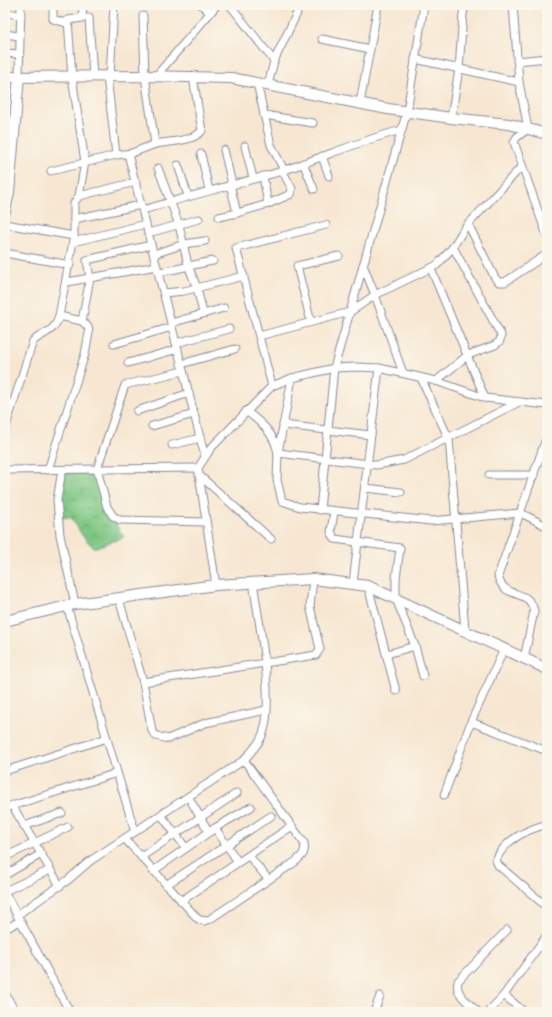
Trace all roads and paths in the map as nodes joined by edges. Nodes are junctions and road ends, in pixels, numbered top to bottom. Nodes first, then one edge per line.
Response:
1 (21, 5) edge
2 (53, 5) edge
3 (83, 5) edge
4 (114, 5) edge
5 (202, 5) edge
6 (217, 5) edge
7 (230, 5) edge
8 (378, 5) edge
9 (424, 5) edge
10 (466, 5) edge
11 (513, 5) edge
12 (5, 12) edge
13 (210, 13) junction
14 (297, 13) dead end
15 (21, 16) junction
16 (143, 16) dead end
17 (82, 18) junction
18 (69, 24) junction
19 (5, 34) edge
20 (19, 36) junction
21 (322, 39) dead end
22 (370, 49) junction
23 (5, 53) edge
24 (18, 54) junction
25 (547, 58) edge
26 (415, 59) junction
27 (274, 61) junction
28 (517, 62) junction
29 (459, 69) junction
30 (19, 76) junction
31 (109, 76) junction
32 (145, 76) junction
33 (156, 76) junction
34 (5, 77) edge
35 (72, 77) junction
36 (93, 77) junction
37 (193, 77) junction
38 (519, 82) junction
39 (257, 83) junction
40 (268, 85) junction
41 (360, 103) junction
42 (407, 111) junction
43 (264, 115) junction
44 (451, 118) junction
45 (313, 123) dead end
46 (528, 128) junction
47 (402, 130) junction
48 (547, 134) edge
49 (155, 144) junction
50 (245, 146) dead end
51 (224, 150) dead end
52 (128, 154) junction
53 (201, 154) dead end
54 (116, 155) junction
55 (322, 156) junction
56 (85, 162) junction
57 (303, 163) junction
58 (178, 165) dead end
59 (522, 166) junction
60 (158, 168) dead end
61 (51, 170) dead end
62 (283, 170) junction
63 (263, 176) junction
64 (329, 176) dead end
65 (253, 178) junction
66 (136, 182) junction
67 (231, 184) junction
68 (314, 189) dead end
69 (209, 190) junction
70 (79, 196) junction
71 (188, 196) junction
72 (169, 202) junction
73 (268, 204) junction
74 (142, 207) junction
75 (5, 211) edge
76 (237, 213) junction
77 (219, 217) dead end
78 (74, 219) junction
79 (199, 219) dead end
80 (5, 224) edge
81 (146, 224) junction
82 (468, 224) junction
83 (179, 225) junction
84 (326, 225) dead end
85 (148, 233) junction
86 (547, 236) edge
87 (74, 239) junction
88 (205, 241) dead end
89 (184, 244) junction
90 (151, 245) junction
91 (453, 247) junction
92 (5, 253) edge
93 (154, 254) junction
94 (547, 254) edge
95 (339, 256) dead end
96 (213, 261) dead end
97 (363, 264) junction
98 (70, 265) junction
99 (188, 265) junction
100 (157, 269) junction
101 (431, 269) junction
102 (244, 276) junction
103 (90, 278) junction
104 (66, 282) junction
105 (197, 288) junction
106 (164, 293) junction
107 (375, 295) junction
108 (224, 308) dead end
109 (350, 312) junction
110 (203, 314) junction
111 (60, 316) junction
112 (82, 321) junction
113 (311, 322) junction
114 (172, 325) junction
115 (229, 329) dead end
116 (259, 336) junction
117 (114, 344) dead end
118 (177, 346) junction
119 (235, 349) dead end
120 (468, 355) junction
121 (128, 363) dead end
122 (182, 368) junction
123 (334, 368) junction
124 (379, 368) junction
125 (403, 373) junction
126 (292, 378) junction
127 (422, 378) junction
128 (436, 381) junction
129 (272, 386) junction
130 (189, 393) junction
131 (485, 398) junction
132 (519, 402) junction
133 (547, 405) edge
134 (137, 411) dead end
135 (246, 411) junction
136 (194, 414) junction
137 (283, 425) junction
138 (152, 426) dead end
139 (5, 429) edge
140 (328, 430) junction
141 (371, 435) junction
142 (547, 436) edge
143 (200, 438) junction
144 (449, 439) junction
145 (172, 445) dead end
146 (278, 453) junction
147 (205, 457) junction
148 (325, 458) junction
149 (368, 464) junction
150 (97, 469) junction
151 (5, 470) edge
152 (48, 470) junction
153 (62, 470) junction
154 (199, 471) junction
155 (488, 475) dead end
156 (534, 475) junction
157 (365, 488) junction
158 (401, 492) dead end
159 (320, 510) junction
160 (334, 511) junction
161 (521, 513) junction
162 (362, 515) junction
163 (456, 520) junction
164 (206, 522) junction
165 (547, 524) edge
166 (271, 540) dead end
167 (359, 542) junction
168 (313, 579) junction
169 (253, 582) junction
170 (353, 583) junction
171 (216, 585) junction
172 (368, 586) junction
173 (119, 598) junction
174 (396, 599) junction
175 (71, 605) junction
176 (5, 621) edge
177 (466, 630) junction
178 (415, 646) junction
179 (504, 649) junction
180 (387, 654) junction
181 (524, 659) junction
182 (265, 664) junction
183 (547, 669) edge
184 (423, 676) dead end
185 (143, 682) junction
186 (396, 691) dead end
187 (266, 710) junction
188 (471, 722) junction
189 (106, 738) junction
190 (547, 752) edge
191 (244, 760) junction
192 (5, 771) edge
193 (117, 773) junction
194 (236, 793) dead end
195 (444, 795) dead end
196 (189, 798) junction
197 (9, 806) edge
198 (251, 806) dead end
199 (62, 813) dead end
200 (161, 815) junction
201 (270, 816) dead end
202 (200, 818) junction
203 (547, 824) edge
204 (24, 826) junction
205 (292, 826) junction
206 (68, 827) dead end
207 (212, 830) junction
208 (135, 832) junction
209 (176, 834) junction
210 (125, 839) junction
211 (34, 842) junction
212 (226, 845) junction
213 (186, 848) junction
214 (41, 854) junction
215 (249, 856) junction
216 (5, 857) edge
217 (141, 857) junction
218 (238, 862) junction
219 (50, 870) junction
220 (153, 871) junction
221 (5, 875) edge
222 (268, 880) junction
223 (166, 885) junction
224 (60, 886) junction
225 (5, 892) edge
226 (181, 901) junction
227 (547, 907) edge
228 (19, 918) junction
229 (5, 929) edge
230 (507, 930) dead end
231 (547, 935) edge
232 (5, 994) edge
233 (504, 995) junction
234 (380, 996) dead end
235 (15, 1012) edge
236 (70, 1012) edge
237 (374, 1012) edge
238 (478, 1012) edge
239 (488, 1012) edge
240 (524, 1012) edge

1 - 15 street
2 - 18 street
3 - 17 street
4 - 31 street
5 - 13 street
6 - 13 street
7 - 27 street
8 - 22 street
9 - 26 street
10 - 29 street
11 - 28 street
12 - 15 street
13 - 33 street
14 - 27 street
15 - 20 street
16 - 32 street
17 - 18 street
17 - 36 street
18 - 35 street
19 - 20 street
20 - 24 street
21 - 22 street
22 - 41 street
23 - 24 street
24 - 30 street
25 - 28 street
26 - 29 street
26 - 42 street
27 - 40 street
28 - 38 street
29 - 38 street
29 - 44 street
30 - 34 street
30 - 35 street
30 - 75 street
31 - 32 street
31 - 36 street
31 - 54 street
32 - 33 street
32 - 49 street
33 - 37 street
35 - 36 street
35 - 56 street
37 - 39 street
37 - 49 street
38 - 46 street
39 - 40 street
39 - 43 street
40 - 41 street
41 - 42 street
42 - 44 street
42 - 47 street
43 - 45 street
43 - 62 street
44 - 46 street
46 - 48 street
46 - 59 street
47 - 55 street
47 - 97 street
49 - 52 street
50 - 65 street
51 - 67 street
52 - 54 street
52 - 66 street
53 - 69 street
54 - 56 street
55 - 57 street
55 - 64 street
56 - 61 street
56 - 70 street
57 - 62 street
57 - 68 street
58 - 71 street
59 - 82 street
59 - 86 street
60 - 72 street
62 - 63 street
62 - 73 street
63 - 65 street
63 - 73 street
65 - 67 street
66 - 70 street
66 - 74 street
67 - 69 street
67 - 76 street
69 - 71 street
70 - 78 street
71 - 72 street
72 - 74 street
72 - 83 street
73 - 76 street
74 - 78 street
74 - 81 street
76 - 77 street
78 - 87 street
79 - 83 street
80 - 87 street
81 - 85 street
81 - 87 street
82 - 91 street
82 - 94 street
83 - 85 street
83 - 89 street
84 - 102 street
85 - 90 street
87 - 98 street
88 - 89 street
89 - 93 street
89 - 99 street
90 - 93 street
90 - 103 street
91 - 101 street
91 - 120 street
92 - 98 street
93 - 100 street
95 - 113 street
96 - 99 street
97 - 107 street
97 - 109 street
98 - 104 street
99 - 100 street
99 - 105 street
100 - 103 street
100 - 106 street
101 - 107 street
101 - 120 street
102 - 105 street
102 - 116 street
103 - 104 street
103 - 112 street
104 - 111 street
105 - 106 street
105 - 110 street
106 - 114 street
107 - 109 street
107 - 125 street
108 - 110 street
109 - 113 street
109 - 123 street
110 - 114 street
111 - 112 street
111 - 139 street
112 - 152 street
113 - 116 street
114 - 117 street
114 - 118 street
115 - 118 street
116 - 129 street
118 - 121 street
118 - 122 street
119 - 122 street
120 - 128 street
120 - 131 street
122 - 130 street
122 - 150 street
123 - 124 street
123 - 126 street
123 - 140 street
124 - 125 street
124 - 141 street
125 - 127 street
126 - 129 street
126 - 137 street
127 - 128 street
127 - 144 street
128 - 131 street
129 - 135 street
130 - 134 street
130 - 136 street
131 - 132 street
132 - 133 street
132 - 144 street
135 - 146 street
135 - 147 street
136 - 138 street
136 - 143 street
137 - 140 street
137 - 146 street
140 - 141 street
140 - 148 street
141 - 149 street
142 - 156 street
143 - 145 street
143 - 147 street
144 - 149 street
144 - 163 street
146 - 148 street
146 - 159 street
147 - 154 street
148 - 149 street
148 - 159 street
149 - 157 street
150 - 153 street
150 - 154 street
150 - 164 street
151 - 152 street
152 - 153 street
153 - 175 street
154 - 164 street
154 - 166 street
155 - 156 street
156 - 161 street
157 - 158 street
157 - 162 street
159 - 160 street
160 - 162 street
160 - 167 street
161 - 163 street
161 - 165 street
161 - 181 street
162 - 163 street
162 - 167 street
163 - 177 street
164 - 171 street
167 - 170 street
167 - 174 street
168 - 169 street
168 - 170 street
168 - 182 street
169 - 171 street
169 - 182 street
170 - 172 street
171 - 173 street
172 - 174 street
172 - 180 street
173 - 175 street
173 - 185 street
174 - 177 street
174 - 178 street
175 - 176 street
175 - 189 street
177 - 179 street
178 - 180 street
178 - 184 street
179 - 181 street
179 - 188 street
180 - 186 street
181 - 183 street
182 - 185 street
182 - 187 street
185 - 187 street
187 - 191 street
188 - 190 street
188 - 195 street
189 - 192 street
189 - 193 street
191 - 196 street
191 - 205 street
193 - 197 street
193 - 208 street
194 - 202 street
196 - 200 street
196 - 202 street
197 - 204 street
198 - 207 street
199 - 204 street
200 - 208 street
200 - 209 street
201 - 212 street
202 - 207 street
202 - 209 street
203 - 227 street
204 - 211 street
205 - 215 street
205 - 222 street
206 - 211 street
207 - 212 street
207 - 213 street
208 - 210 street
209 - 213 street
209 - 217 street
210 - 217 street
210 - 224 street
211 - 214 street
211 - 216 street
212 - 218 street
212 - 223 street
213 - 220 street
214 - 219 street
214 - 221 street
215 - 218 street
215 - 222 street
217 - 220 street
218 - 226 street
219 - 224 street
219 - 225 street
220 - 223 street
222 - 226 street
223 - 226 street
224 - 228 street
225 - 228 street
228 - 229 street
228 - 236 street
230 - 238 street
231 - 233 street
232 - 235 street
233 - 239 street
233 - 240 street
234 - 237 street

